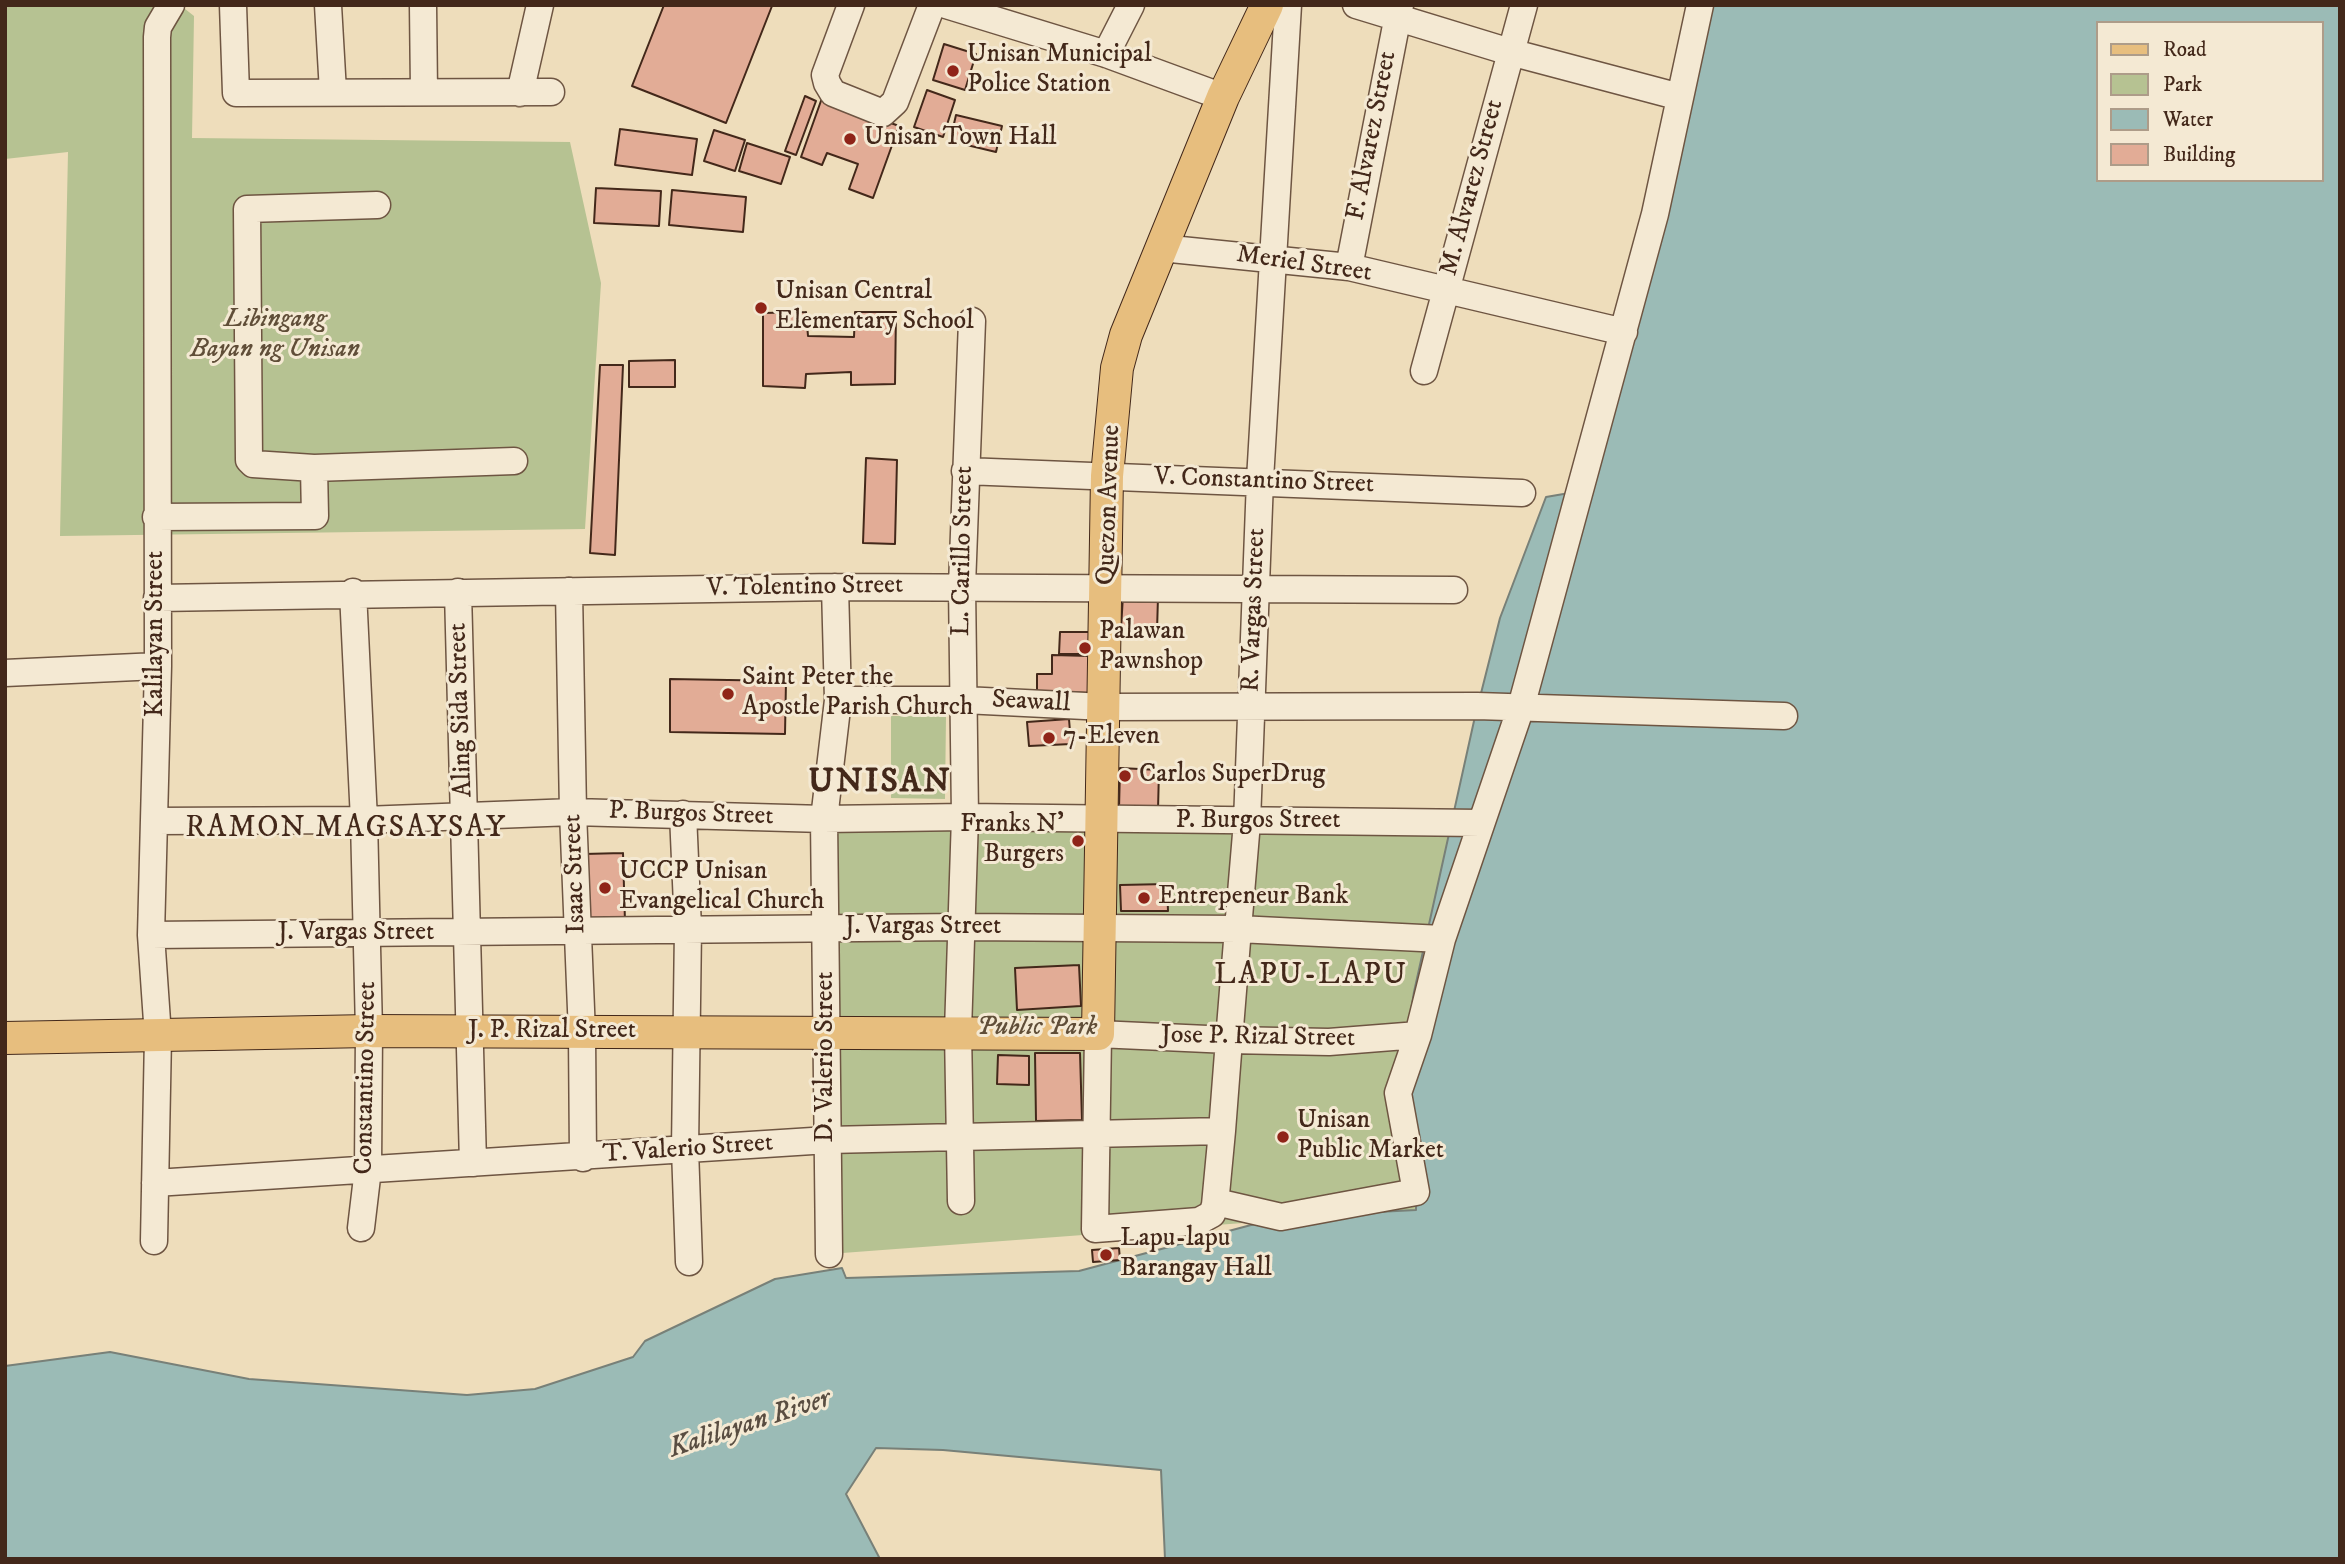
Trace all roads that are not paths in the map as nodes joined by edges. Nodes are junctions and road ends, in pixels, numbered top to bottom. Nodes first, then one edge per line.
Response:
1 (233, 5) edge
2 (328, 5) edge
3 (423, 5) edge
4 (540, 5) edge
5 (851, 5) edge
6 (932, 5) edge
7 (946, 5) edge
8 (1131, 5) edge
9 (1267, 5) edge
10 (1288, 5) edge
11 (1356, 5) edge
12 (1524, 5) edge
13 (1700, 5) edge
14 (1398, 12) edge
15 (164, 16) edge
16 (1510, 52) junction
17 (1106, 54) junction
18 (333, 92) junction
19 (424, 92) junction
20 (551, 92) dead end
21 (520, 93) junction
22 (1680, 96) junction
23 (1223, 97) junction
24 (377, 205) dead end
25 (1161, 248) junction
26 (1273, 259) junction
27 (1349, 267) junction
28 (1446, 289) junction
29 (972, 321) dead end
30 (1624, 332) junction
31 (1424, 371) dead end
32 (514, 461) dead end
33 (314, 468) junction
34 (965, 471) junction
35 (1107, 477) junction
36 (1260, 480) junction
37 (1522, 493) dead end
38 (156, 517) junction
39 (962, 586) junction
40 (835, 587) junction
41 (1107, 587) junction
42 (569, 590) junction
43 (1255, 590) junction
44 (1454, 590) dead end
45 (354, 592) junction
46 (458, 592) junction
47 (157, 598) junction
48 (159, 666) junction
49 (5, 673) edge
50 (838, 700) junction
51 (964, 700) junction
52 (1105, 706) junction
53 (1252, 706) junction
54 (1521, 707) junction
55 (1784, 716) dead end
56 (573, 812) junction
57 (465, 814) junction
58 (683, 814) junction
59 (965, 817) junction
60 (824, 819) junction
61 (364, 820) junction
62 (155, 821) junction
63 (1101, 821) junction
64 (1247, 822) junction
65 (1480, 823) junction
66 (962, 927) junction
67 (688, 928) junction
68 (827, 928) junction
69 (1238, 929) junction
70 (578, 930) junction
71 (1099, 930) junction
72 (469, 933) junction
73 (367, 934) junction
74 (151, 935) junction
75 (1442, 939) junction
76 (369, 1031) junction
77 (687, 1031) junction
78 (958, 1031) junction
79 (471, 1032) junction
80 (826, 1032) junction
81 (582, 1034) junction
82 (1098, 1034) junction
83 (1418, 1035) junction
84 (158, 1037) junction
85 (5, 1038) edge
86 (1229, 1040) junction
87 (1222, 1131) junction
88 (1097, 1134) junction
89 (959, 1138) junction
90 (828, 1140) junction
91 (685, 1149) junction
92 (583, 1158) junction
93 (473, 1163) junction
94 (368, 1168) junction
95 (155, 1183) junction
96 (961, 1201) dead end
97 (1214, 1208) junction
98 (361, 1228) dead end
99 (154, 1241) dead end
100 (829, 1254) dead end
101 (689, 1262) dead end

1 - 18 street
2 - 18 street
3 - 19 street
4 - 21 street
5 - 6 street
7 - 17 street
8 - 17 street
9 - 23 main road, Quezon Avenue
10 - 26 street, R. Vargas Street
11 - 14 street
12 - 16 street, M. Alvarez Street
13 - 22 street
14 - 16 street
14 - 27 street, F. Alvarez Street
15 - 38 street, Kalilayan Street
16 - 22 street
16 - 28 street, M. Alvarez Street
17 - 23 street
18 - 19 street
19 - 21 street
20 - 21 street
22 - 30 street
23 - 25 main road, Quezon Avenue
24 - 33 street
25 - 26 street, Meriel Street
25 - 35 main road, Quezon Avenue
26 - 27 street, Meriel Street
26 - 36 street, R. Vargas Street
27 - 28 street, Meriel Street
28 - 30 street, Meriel Street
28 - 31 street, M. Alvarez Street
29 - 34 street, L. Carillo Street
30 - 54 street
32 - 33 street
33 - 38 street
34 - 35 street, V. Constantino Street
34 - 39 street, L. Carillo Street
35 - 36 street, V. Constantino Street
35 - 41 main road, Quezon Avenue
36 - 37 street, V. Constantino Street
36 - 43 street, R. Vargas Street
38 - 47 street, Kalilayan Street
39 - 40 street, V. Tolentino Street
39 - 41 street, V. Tolentino Street
39 - 51 street, L. Carillo Street
40 - 42 street, V. Tolentino Street
40 - 50 street, D. Valerio Street
41 - 43 street, V. Tolentino Street
41 - 52 main road, Quezon Avenue
42 - 46 street, V. Tolentino Street
42 - 56 street, Isaac Street
43 - 44 street, V. Tolentino Street
43 - 53 street, R. Vargas Street
45 - 46 street, V. Tolentino Street
45 - 47 street, V. Tolentino Street
45 - 61 street, Constantino Street
46 - 57 street, Aling Sida Street
47 - 48 street, Kalilayan Street
48 - 49 street
48 - 62 street, Kalilayan Street
50 - 51 street, Seawall
50 - 60 street, D. Valerio Street
51 - 52 street, Seawall
51 - 59 street, L. Carillo Street
52 - 53 street, Seawall
52 - 63 main road, Quezon Avenue
53 - 54 street, Seawall
53 - 64 street, R. Vargas Street
54 - 55 street, Seawall
54 - 65 street
56 - 57 street, P. Burgos Street
56 - 58 street, P. Burgos Street
56 - 70 street, Isaac Street
57 - 61 street, P. Burgos Street
57 - 72 street, Aling Sida Street
58 - 60 street, P. Burgos Street
58 - 67 street
59 - 60 street, P. Burgos Street
59 - 63 street, P. Burgos Street
59 - 66 street, L. Carillo Street
60 - 68 street, D. Valerio Street
61 - 62 street, P. Burgos Street
61 - 73 street, Constantino Street
62 - 74 street, Kalilayan Street
63 - 64 street, P. Burgos Street
63 - 71 main road, Quezon Avenue
64 - 65 street, P. Burgos Street
64 - 69 street, R. Vargas Street
65 - 75 street
66 - 68 street, J. Vargas Street
66 - 71 street, J. Vargas Street
66 - 78 street, L. Carillo Street
67 - 68 street, J. Vargas Street
67 - 70 street, J. Vargas Street
67 - 77 street
68 - 80 street, D. Valerio Street
69 - 71 street, J. Vargas Street
69 - 75 street, J. Vargas Street
69 - 86 street, R. Vargas Street
70 - 72 street, J. Vargas Street
70 - 81 street, Isaac Street
71 - 82 main road, Quezon Avenue
72 - 73 street, J. Vargas Street
72 - 79 street, Aling Sida Street
73 - 74 street, J. Vargas Street
73 - 76 street, Constantino Street
74 - 84 street, Kalilayan Street
75 - 83 street
76 - 79 main road, J. P. Rizal Street
76 - 84 main road, J. P. Rizal Street
76 - 94 street, Constantino Street
77 - 80 main road, J. P. Rizal Street
77 - 81 main road, J. P. Rizal Street
77 - 91 street
78 - 80 main road, J. P. Rizal Street
78 - 82 main road, J. P. Rizal Street
78 - 89 street, L. Carillo Street
79 - 81 main road, J. P. Rizal Street
79 - 93 street, Aling Sida Street
80 - 90 street, D. Valerio Street
81 - 92 street, Isaac Street
82 - 86 street, Jose P. Rizal Street
82 - 88 street
83 - 86 street, Jose P. Rizal Street
83 - 97 street
84 - 85 main road, J. P. Rizal Street
84 - 95 street, Kalilayan Street
86 - 87 street, R. Vargas Street
87 - 88 street, T. Valerio Street
87 - 97 street, R. Vargas Street
88 - 89 street, T. Valerio Street
88 - 97 street
89 - 90 street, T. Valerio Street
89 - 96 street, L. Carillo Street
90 - 91 street, T. Valerio Street
90 - 100 street, D. Valerio Street
91 - 92 street, T. Valerio Street
91 - 101 street
92 - 93 street, T. Valerio Street
93 - 94 street, T. Valerio Street
94 - 95 street, T. Valerio Street
94 - 98 street, Constantino Street
95 - 99 street, Kalilayan Street

